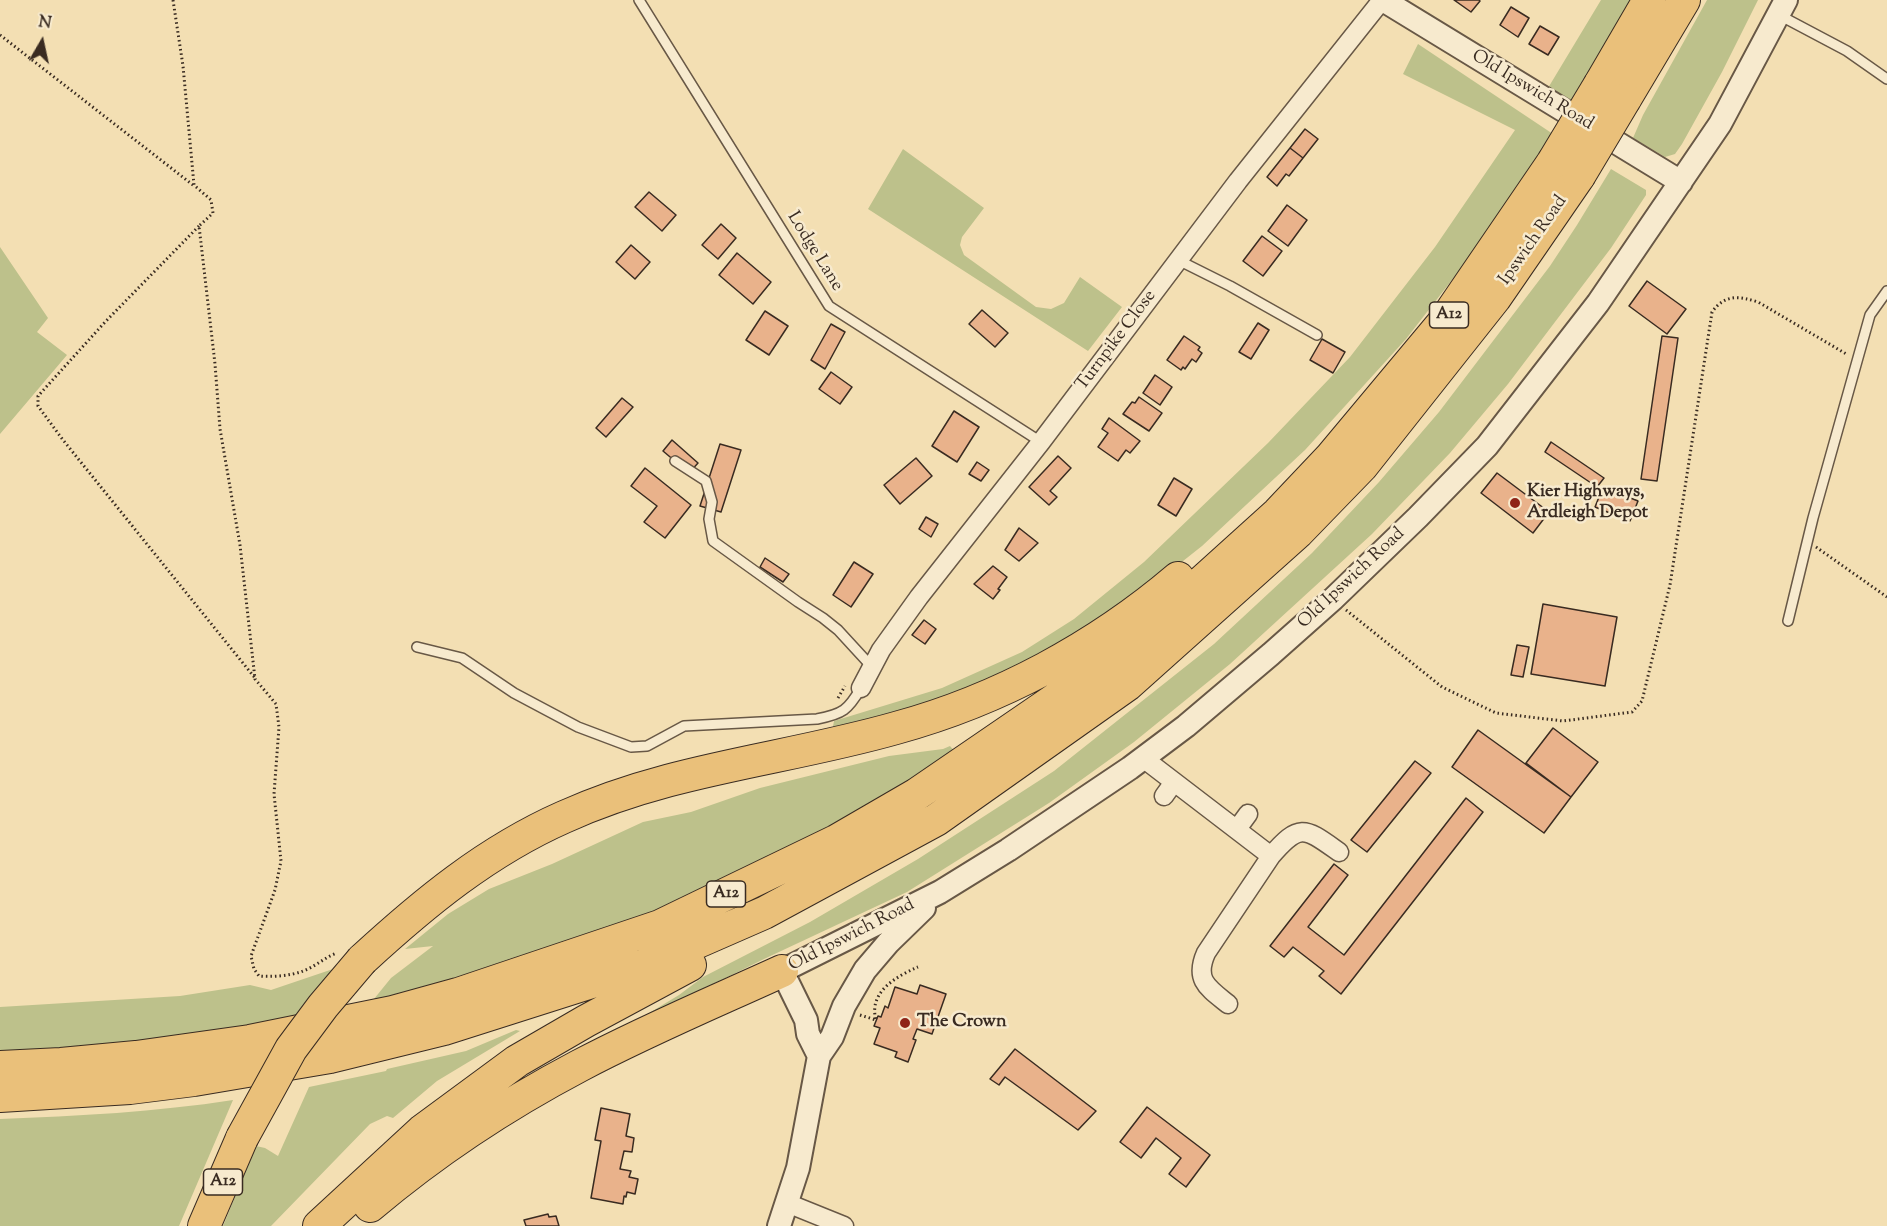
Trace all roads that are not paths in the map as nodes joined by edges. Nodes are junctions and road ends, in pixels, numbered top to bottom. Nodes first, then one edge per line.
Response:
1 (639, 0) edge
2 (1382, 0) edge
3 (1649, 0) edge
4 (1684, 0) edge
5 (1783, 8) edge
6 (1887, 79) edge
7 (1612, 92) junction
8 (1566, 169) junction
9 (1681, 182) junction
10 (1179, 260) junction
11 (1887, 291) edge
12 (1317, 335) dead end
13 (1041, 442) junction
14 (1331, 458) junction
15 (675, 461) dead end
16 (1788, 621) dead end
17 (417, 647) dead end
18 (872, 667) junction
19 (861, 688) joint
20 (1143, 758) junction
21 (1248, 814) dead end
22 (1238, 829) junction
23 (1339, 852) dead end
24 (1271, 856) junction
25 (940, 892) junction
26 (764, 913) junction
27 (782, 971) junction
28 (1228, 1004) dead end
29 (819, 1056) junction
30 (0, 1066) edge
31 (0, 1096) edge
32 (787, 1203) junction
33 (204, 1226) edge
34 (319, 1226) edge
35 (345, 1226) edge
36 (780, 1226) edge
37 (844, 1226) edge

1 - 13 lane, Lodge Lane
2 - 9 street, Old Ipswich Road
2 - 10 street, Turnpike Close
3 - 7 highway, Ipswich Road / A12
4 - 7 highway, Ipswich Road / A12
5 - 6 lane
5 - 9 street, Old Ipswich Road
7 - 8 highway, Ipswich Road / A12, bridge
8 - 14 highway, Ipswich Road / A12
8 - 26 highway, Ipswich Road / A12
9 - 20 street, Old Ipswich Road
10 - 12 lane
10 - 13 street, Turnpike Close
11 - 16 lane
13 - 18 street, Turnpike Close
14 - 30 highway, A12
14 - 33 highway, A12, bridge
15 - 18 lane
17 - 19 lane
18 - 19 street, Turnpike Close
20 - 22 street
20 - 25 street, Old Ipswich Road
21 - 22 street
22 - 24 street
23 - 24 street
24 - 28 street
25 - 27 street, Old Ipswich Road
25 - 29 street, Old Ipswich Road
26 - 31 highway, A12
26 - 34 highway, A12
27 - 29 street, Old Ipswich Road
27 - 35 highway
29 - 32 street, Old Ipswich Road
32 - 36 street, Old Ipswich Road
32 - 37 street

